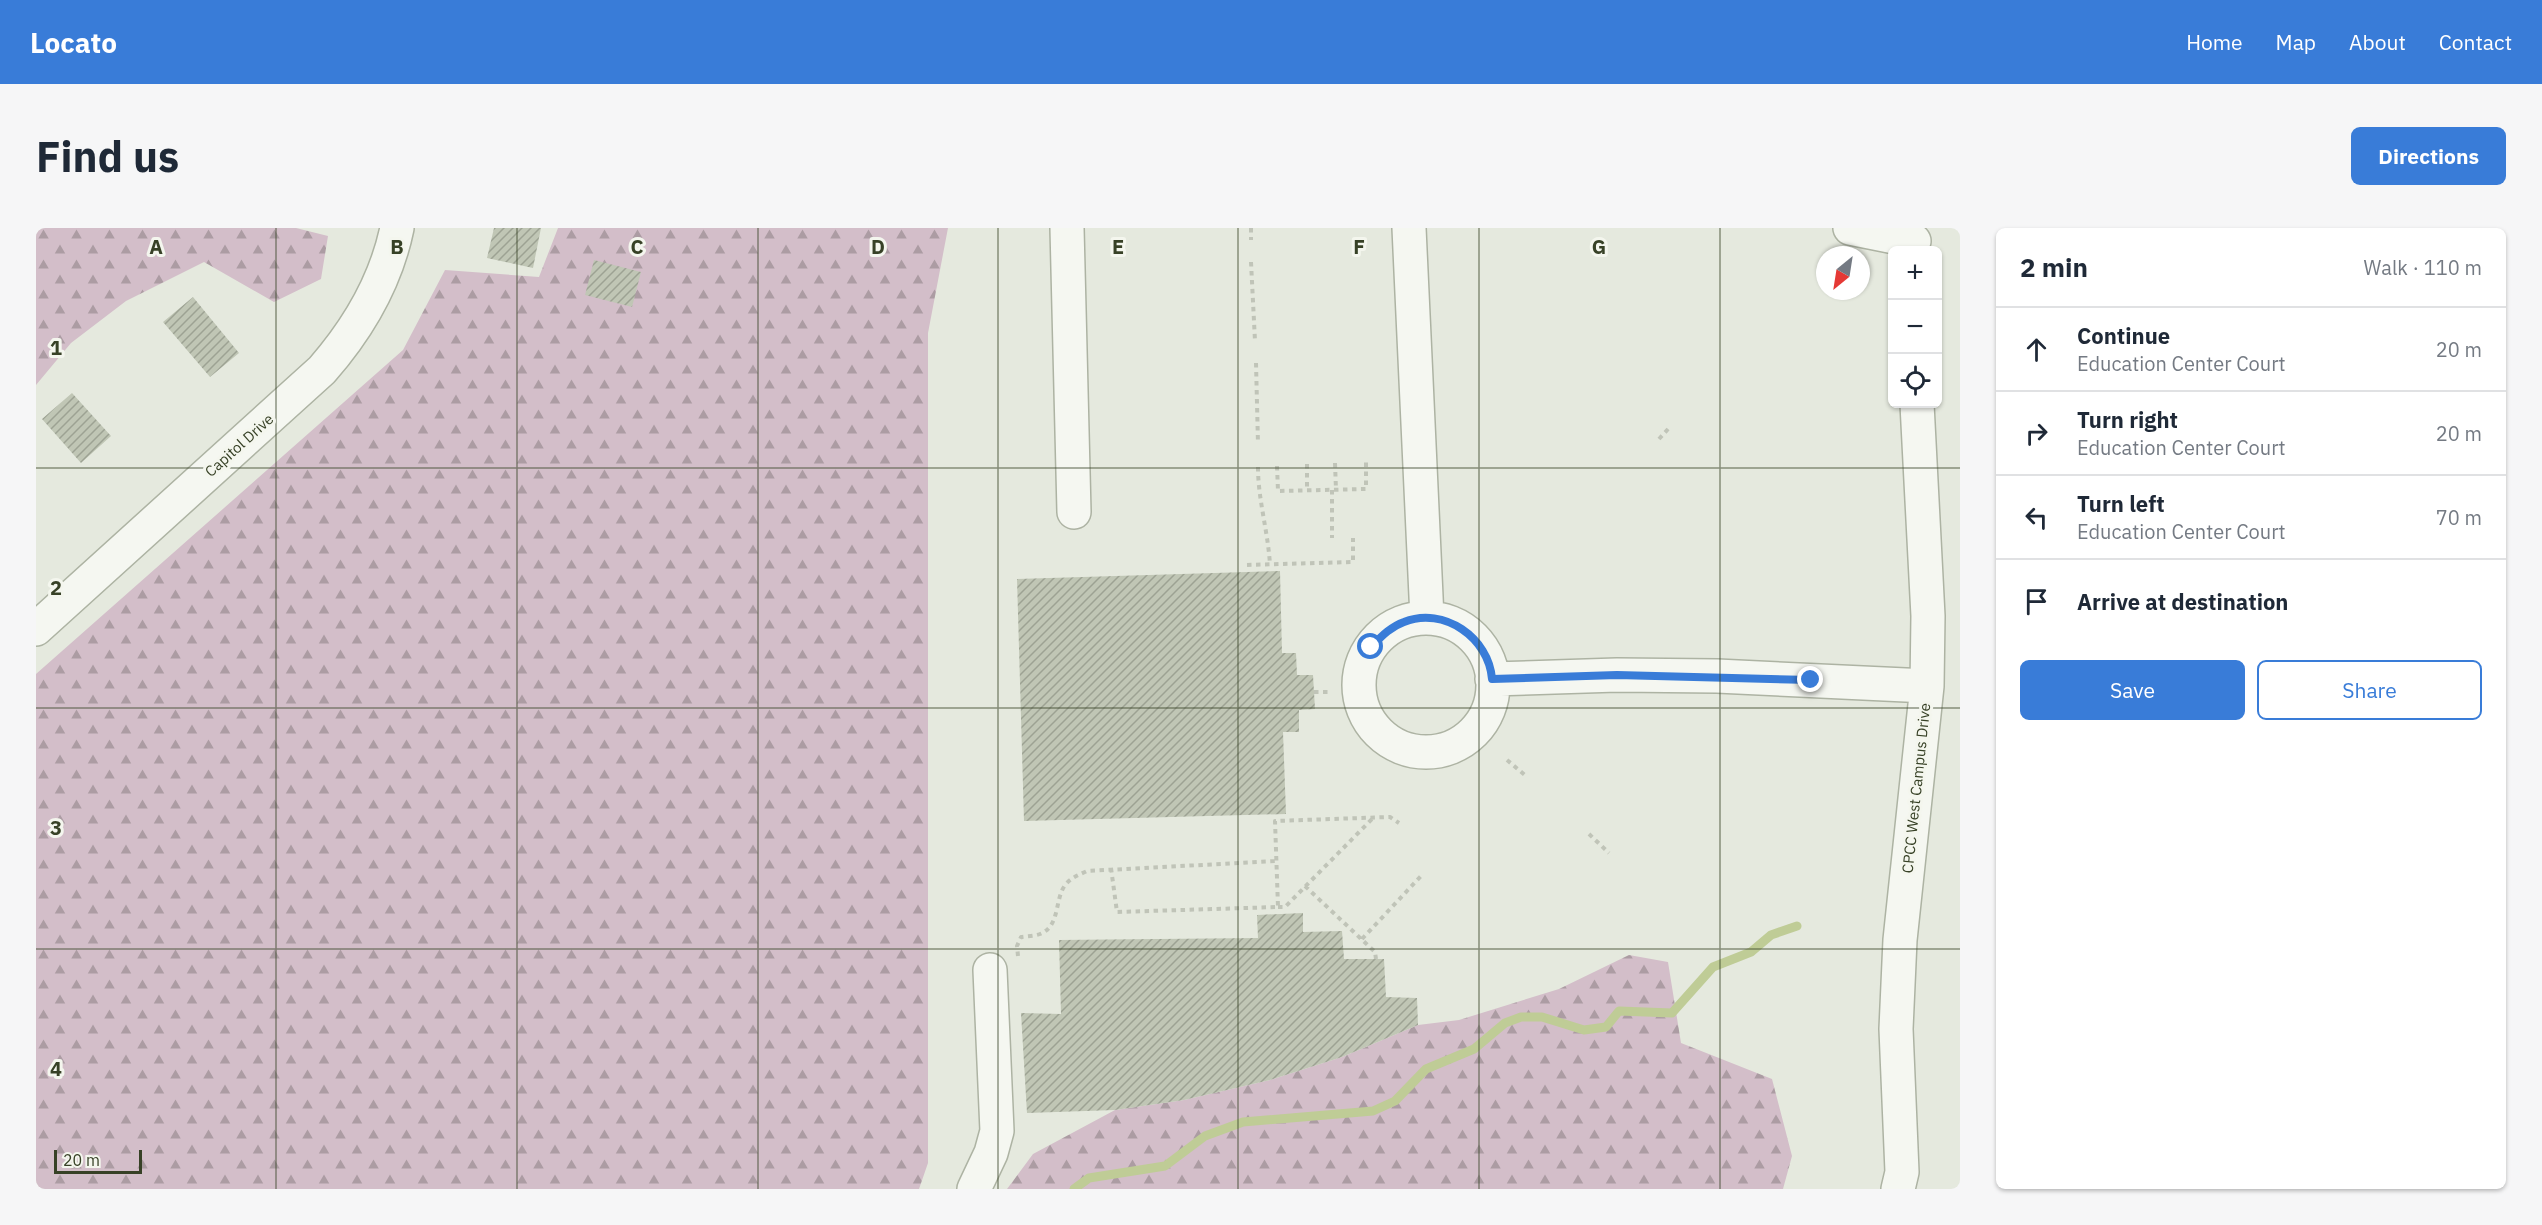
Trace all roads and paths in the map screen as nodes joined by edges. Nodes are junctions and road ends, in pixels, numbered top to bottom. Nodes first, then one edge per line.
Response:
1 (396, 228) edge
2 (1066, 228) edge
3 (1251, 228) edge
4 (1408, 228) edge
5 (1850, 228) edge
6 (1251, 240) dead end
7 (1914, 240) edge
8 (1251, 262) dead end
9 (1255, 341) dead end
10 (1256, 363) dead end
11 (1917, 408) edge
12 (1669, 428) dead end
13 (1659, 439) dead end
14 (1258, 444) dead end
15 (1366, 462) dead end
16 (1335, 463) dead end
17 (1307, 464) dead end
18 (1277, 466) dead end
19 (1258, 467) dead end
20 (1334, 490) junction
21 (1307, 491) junction
22 (1074, 512) dead end
23 (1332, 538) dead end
24 (1353, 538) dead end
25 (1247, 565) dead end
26 (1270, 565) junction
27 (1427, 618) junction
28 (36, 629) edge
29 (1492, 679) junction
30 (1927, 686) junction
31 (1314, 692) dead end
32 (1328, 692) dead end
33 (1507, 760) dead end
34 (1526, 776) dead end
35 (1373, 817) junction
36 (1400, 823) dead end
37 (1589, 834) dead end
38 (1609, 853) dead end
39 (1277, 861) junction
40 (1111, 868) junction
41 (1421, 876) dead end
42 (1305, 886) junction
43 (1278, 907) junction
44 (1362, 939) junction
45 (1018, 953) dead end
46 (1376, 958) dead end
47 (990, 970) dead end
48 (1902, 1184) edge
49 (974, 1189) edge

1 - 28 street, Capitol Drive
2 - 22 street
3 - 6 path
4 - 27 street
5 - 7 street
8 - 9 path
10 - 14 path
11 - 30 street, CPCC West Campus Drive
12 - 13 path
15 - 20 path
16 - 20 path
17 - 21 path
18 - 21 path
19 - 26 path
20 - 21 path
20 - 23 path
24 - 26 path
25 - 26 path
27 - 29 street
27 - 29 street
29 - 30 street
30 - 48 street, CPCC West Campus Drive
31 - 32 path
33 - 34 path
35 - 36 path
35 - 39 path
35 - 42 path
37 - 38 path
39 - 40 path
39 - 43 path
40 - 43 path
40 - 45 path
41 - 44 path
42 - 43 path
42 - 44 path
44 - 46 path
47 - 49 street

